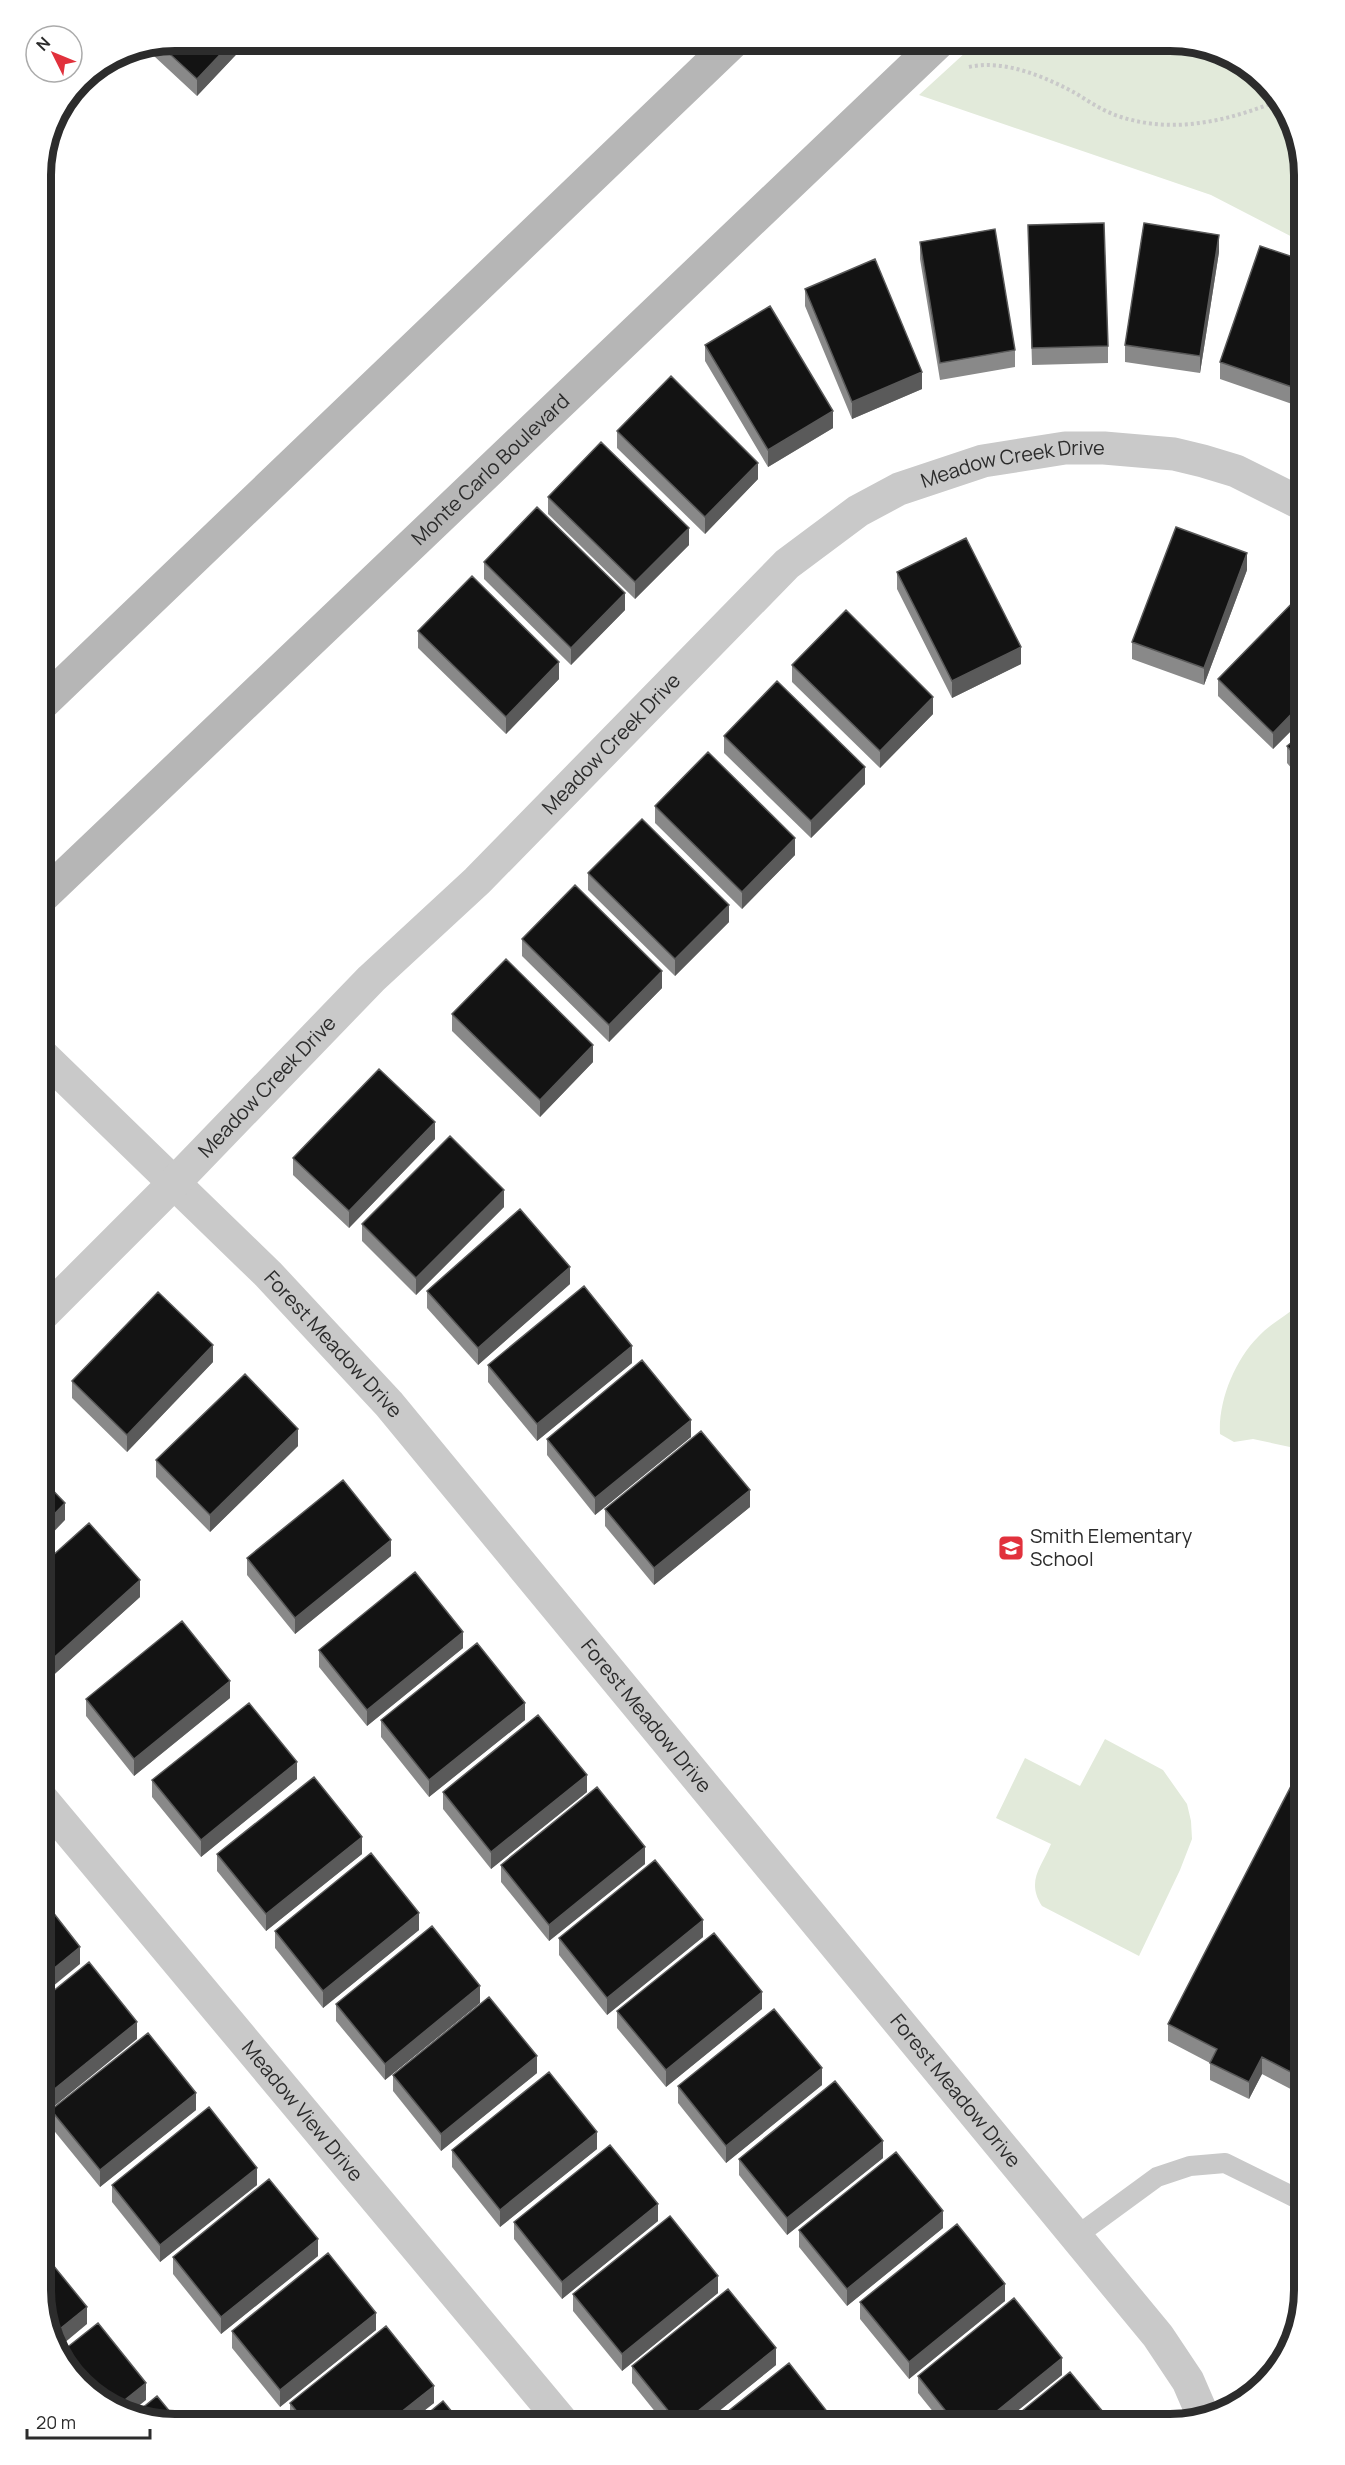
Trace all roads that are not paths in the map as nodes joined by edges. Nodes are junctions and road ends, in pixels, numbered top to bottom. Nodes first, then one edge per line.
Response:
1 (724, 51) edge
2 (930, 51) edge
3 (1294, 500) edge
4 (51, 695) edge
5 (51, 888) edge
6 (51, 1064) edge
7 (174, 1183) junction
8 (51, 1306) edge
9 (51, 1811) edge
10 (1294, 2197) edge
11 (1076, 2237) junction
12 (1201, 2410) edge
13 (556, 2414) edge

1 - 4 main road
2 - 5 main road, Monte Carlo Boulevard
3 - 7 street, Meadow Creek Drive
6 - 7 street, Forest Meadow Drive
7 - 8 street, Meadow Creek Drive
7 - 11 street, Forest Meadow Drive
9 - 13 street, Meadow View Drive
10 - 11 lane
11 - 12 street, Forest Meadow Drive

